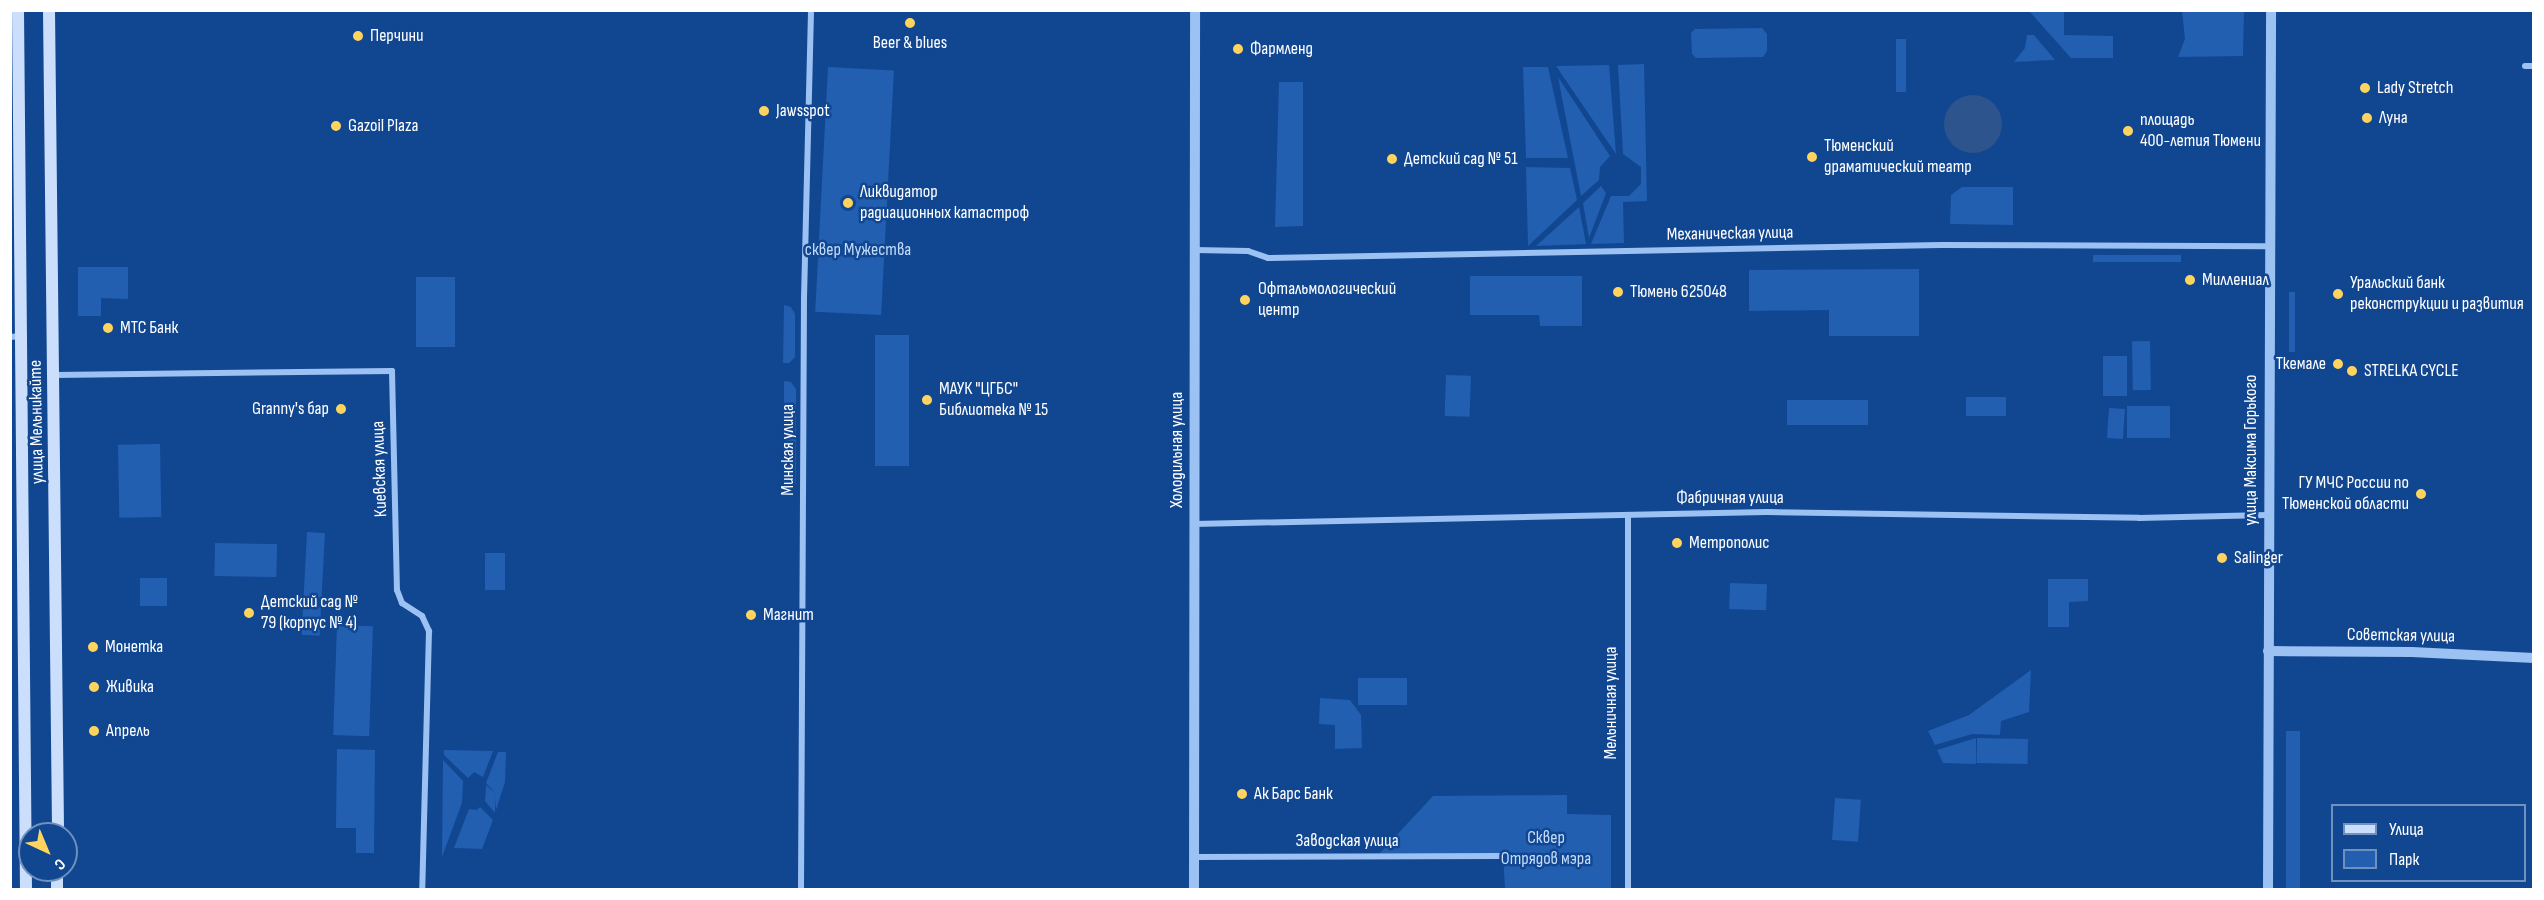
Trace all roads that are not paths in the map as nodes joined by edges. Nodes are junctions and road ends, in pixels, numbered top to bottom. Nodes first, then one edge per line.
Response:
1 (18, 10) edge
2 (49, 10) edge
3 (811, 10) edge
4 (1195, 10) edge
5 (2271, 10) edge
6 (2525, 66) dead end
7 (2534, 66) edge
8 (2267, 246) junction
9 (1194, 250) junction
10 (16, 336) edge
11 (55, 375) junction
12 (2267, 515) junction
13 (1628, 516) junction
14 (1194, 524) junction
15 (2268, 651) junction
16 (2534, 658) edge
17 (58, 822) edge
18 (1500, 856) dead end
19 (1194, 857) junction
20 (26, 890) edge
21 (422, 890) edge
22 (801, 890) edge
23 (1194, 890) edge
24 (1628, 890) edge
25 (2268, 890) edge

1 - 10 main road, улица Мельникайте
2 - 11 main road, улица Мельникайте
3 - 22 street, Минская улица
4 - 9 street, Холодильная улица
5 - 8 street, улица Максима Горького
6 - 7 street
8 - 9 street, Механическая улица
8 - 12 street, улица Максима Горького
9 - 14 street, Холодильная улица
10 - 20 main road, улица Мельникайте
11 - 17 main road, улица Мельникайте
11 - 21 street, Киевская улица
12 - 13 street, Фабричная улица
12 - 15 street, улица Максима Горького
13 - 14 street, Фабричная улица
13 - 24 street, Мельничная улица
14 - 19 street, Холодильная улица
15 - 16 street, Советская улица
15 - 25 street, улица Максима Горького
18 - 19 street, Заводская улица
19 - 23 street, Холодильная улица

